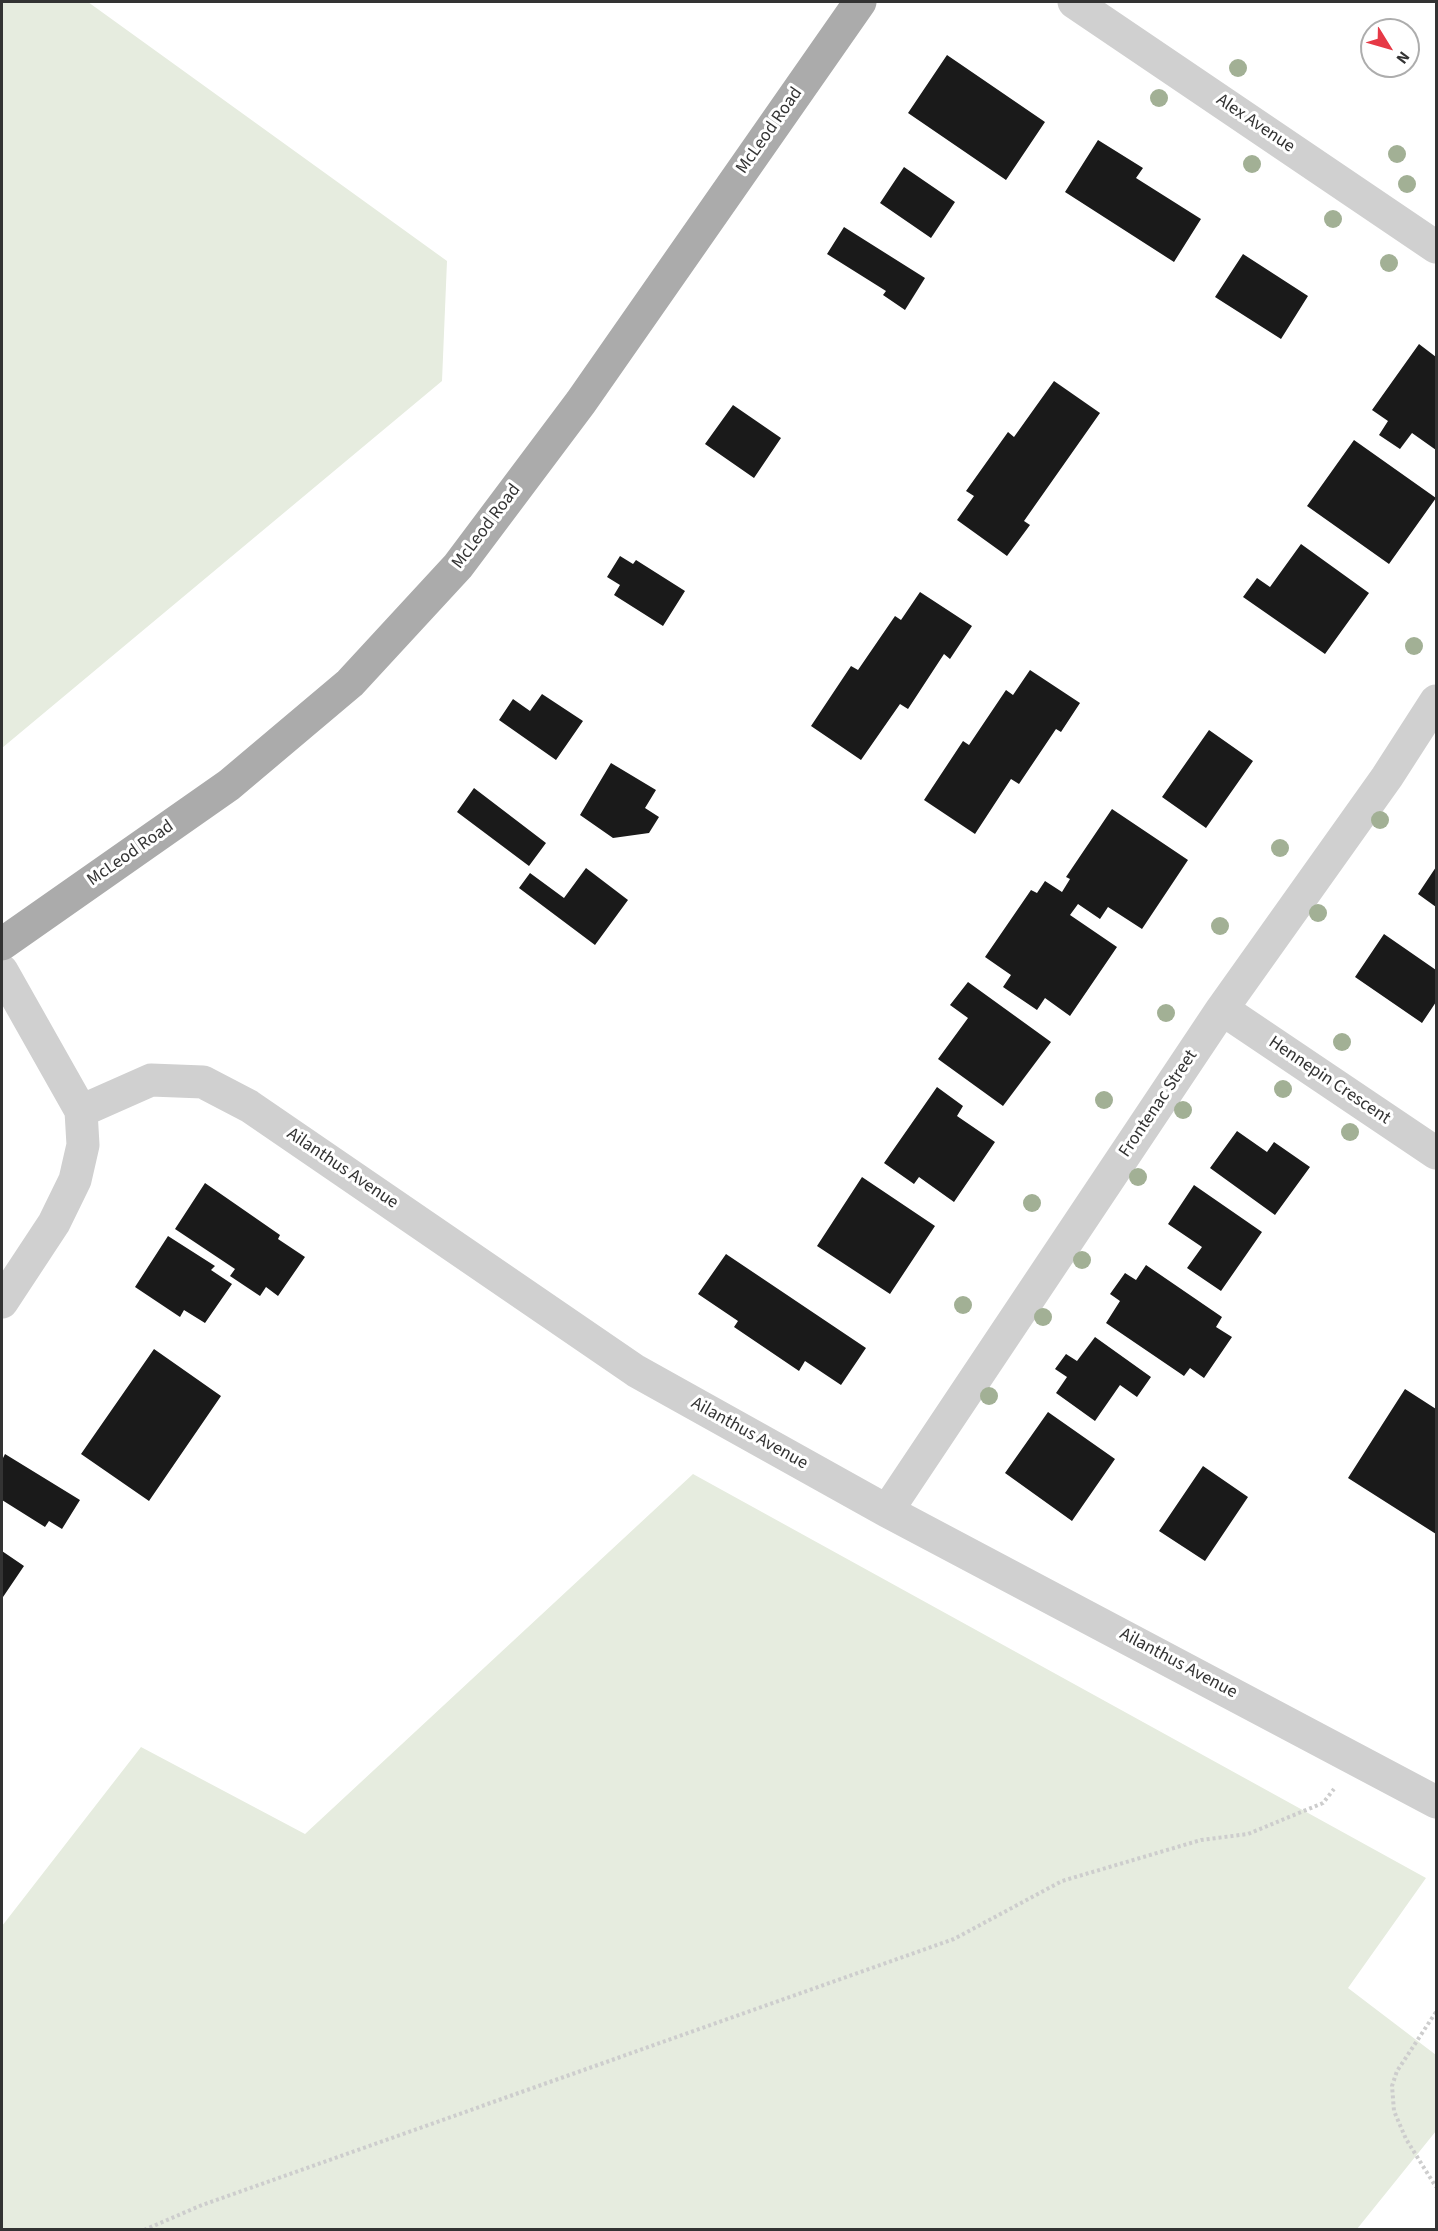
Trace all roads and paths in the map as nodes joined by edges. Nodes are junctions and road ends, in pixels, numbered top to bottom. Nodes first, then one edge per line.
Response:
1 (860, 2) edge
2 (1074, 2) edge
3 (1437, 247) edge
4 (1437, 701) edge
5 (2, 944) edge
6 (2, 971) edge
7 (1222, 1008) junction
8 (81, 1111) junction
9 (1437, 1153) edge
10 (2, 1302) edge
11 (887, 1511) junction
12 (1357, 1759) junction
13 (1437, 1802) edge
14 (1437, 2012) edge
15 (1437, 2187) edge
16 (144, 2229) edge

1 - 5 main road, McLeod Road
2 - 3 street, Alex Avenue
4 - 7 street, Frontenac Street
6 - 8 street
7 - 9 street, Hennepin Crescent
7 - 11 street, Frontenac Street
8 - 10 street
8 - 11 street, Ailanthus Avenue
11 - 12 street, Ailanthus Avenue
12 - 13 street, Ailanthus Avenue
12 - 16 path
14 - 15 path

